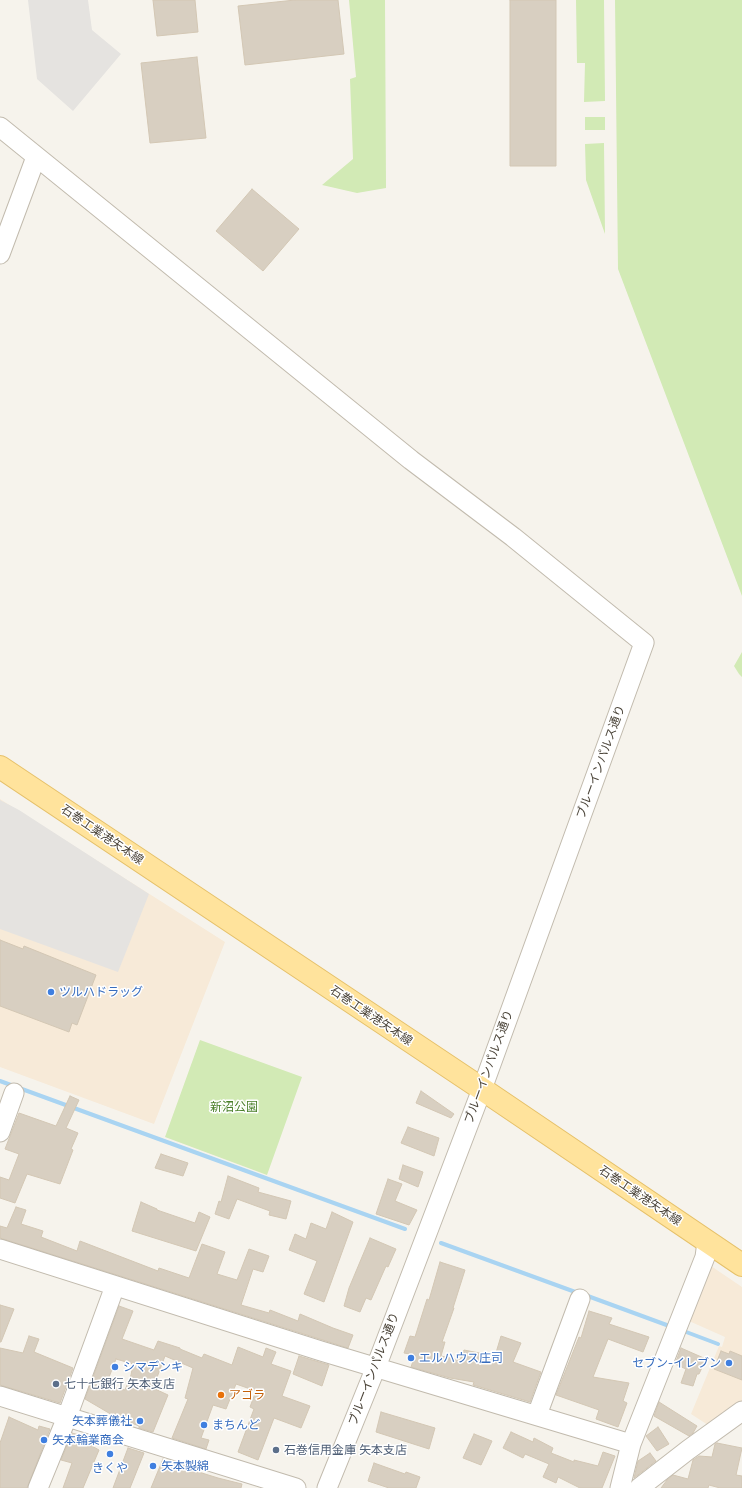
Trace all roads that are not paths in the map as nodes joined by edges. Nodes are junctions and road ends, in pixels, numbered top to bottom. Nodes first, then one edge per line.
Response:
1 (0, 127) edge
2 (36, 157) junction
3 (0, 254) edge
4 (0, 767) edge
5 (482, 1088) junction
6 (14, 1093) dead end
7 (0, 1132) edge
8 (707, 1242) junction
9 (0, 1249) edge
10 (742, 1266) edge
11 (115, 1286) junction
12 (580, 1299) dead end
13 (376, 1367) junction
14 (0, 1396) edge
15 (742, 1411) edge
16 (537, 1415) junction
17 (67, 1417) junction
18 (631, 1444) junction
19 (38, 1488) edge
20 (296, 1488) edge
21 (327, 1488) edge
22 (620, 1488) edge
23 (639, 1488) edge

1 - 2 street
2 - 3 street
2 - 5 street, ブルーインパルス通り
4 - 5 main road, 石巻工業港矢本線
5 - 8 main road, 石巻工業港矢本線
5 - 13 street, ブルーインパルス通り
6 - 7 street
8 - 10 main road, 石巻工業港矢本線
8 - 18 street
9 - 11 street
11 - 13 street
11 - 17 street
12 - 16 street
13 - 16 street
13 - 21 street, ブルーインパルス通り
14 - 17 street
15 - 23 street
16 - 18 street
17 - 19 street
17 - 20 street
18 - 22 street

